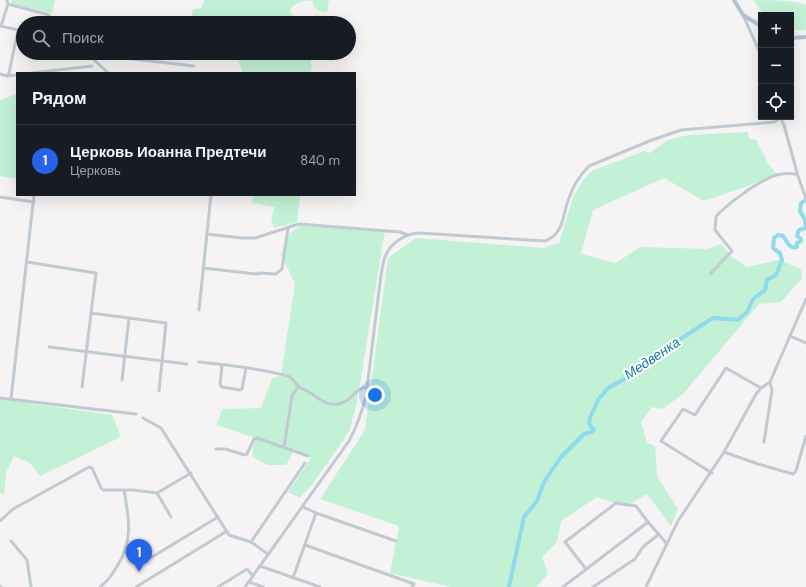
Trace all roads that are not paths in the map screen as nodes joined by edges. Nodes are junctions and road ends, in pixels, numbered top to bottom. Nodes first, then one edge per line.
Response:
1 (734, 0) edge
2 (7, 2) edge
3 (49, 16) edge
4 (743, 16) junction
5 (758, 24) edge
6 (1, 26) edge
7 (16, 30) edge
8 (806, 37) edge
9 (794, 38) edge
10 (16, 40) edge
11 (758, 48) edge
12 (94, 60) edge
13 (140, 60) edge
14 (92, 66) dead end
15 (194, 66) dead end
16 (40, 72) edge
17 (107, 72) edge
18 (0, 74) edge
19 (16, 75) edge
20 (7, 76) junction
21 (777, 120) edge
22 (782, 120) edge
23 (797, 174) junction
24 (34, 196) edge
25 (211, 196) edge
26 (0, 197) edge
27 (806, 199) edge
28 (34, 202) junction
29 (288, 228) junction
30 (207, 234) junction
31 (408, 235) junction
32 (27, 262) junction
33 (203, 268) junction
34 (710, 274) dead end
35 (806, 299) edge
36 (199, 310) dead end
37 (91, 313) junction
38 (129, 318) junction
39 (790, 336) junction
40 (806, 343) edge
41 (49, 347) dead end
42 (86, 352) junction
43 (124, 357) junction
44 (162, 361) junction
45 (199, 362) dead end
46 (187, 364) dead end
47 (222, 365) junction
48 (246, 368) junction
49 (122, 380) dead end
50 (770, 382) junction
51 (298, 387) junction
52 (367, 387) junction
53 (82, 388) dead end
54 (761, 388) junction
55 (159, 391) dead end
56 (0, 398) edge
57 (11, 399) junction
58 (136, 414) dead end
59 (143, 418) dead end
60 (806, 436) edge
61 (764, 442) dead end
62 (284, 447) junction
63 (216, 449) dead end
64 (724, 452) junction
65 (308, 456) dead end
66 (306, 463) dead end
67 (191, 473) junction
68 (712, 473) junction
69 (124, 490) junction
70 (157, 493) junction
71 (302, 507) junction
72 (316, 513) junction
73 (171, 517) dead end
74 (218, 517) junction
75 (0, 521) edge
76 (648, 522) junction
77 (227, 531) junction
78 (659, 534) junction
79 (11, 541) dead end
80 (396, 541) dead end
81 (251, 542) junction
82 (667, 544) junction
83 (305, 545) junction
84 (125, 552) junction
85 (268, 554) junction
86 (260, 566) junction
87 (586, 569) junction
88 (253, 576) junction
89 (293, 578) junction
90 (249, 582) junction
91 (31, 587) edge
92 (100, 587) edge
93 (136, 587) edge
94 (218, 587) edge
95 (245, 587) edge
96 (263, 587) edge
97 (320, 587) edge
98 (412, 587) edge
99 (563, 587) edge
100 (593, 587) edge
101 (646, 587) edge

1 - 4 main road
2 - 3 street
2 - 6 street
4 - 5 main road
4 - 11 street
6 - 7 street
8 - 9 main road
10 - 20 street
12 - 17 street
13 - 15 street
14 - 16 street
18 - 20 street
19 - 20 street
21 - 31 street
22 - 23 street
23 - 27 street
23 - 34 street
24 - 28 street
25 - 30 street
26 - 28 street
28 - 32 street
29 - 30 street
29 - 31 street
29 - 33 street
30 - 33 street
31 - 52 street
32 - 37 street
32 - 57 street
33 - 36 street
35 - 39 street
37 - 38 street
37 - 42 street
38 - 43 street
38 - 44 street
39 - 40 street
39 - 50 street
41 - 42 street
42 - 43 street
42 - 53 street
43 - 44 street
43 - 49 street
44 - 46 street
44 - 55 street
45 - 47 street
47 - 48 street
47 - 48 street
48 - 51 street
50 - 54 street
50 - 61 street
51 - 52 street
51 - 62 street
52 - 71 street
54 - 64 street
54 - 68 street
56 - 57 street
57 - 58 street
59 - 67 street
60 - 64 street
62 - 63 street
62 - 65 street
64 - 68 street
66 - 81 street
67 - 70 street
67 - 74 street
68 - 82 street
69 - 70 street
69 - 75 street
69 - 84 street
70 - 73 street
71 - 72 street
71 - 85 street
72 - 80 street
72 - 83 street
74 - 77 street
74 - 84 street
76 - 78 street
76 - 87 street
76 - 87 street
77 - 81 street
77 - 93 street
78 - 82 street
78 - 100 street
79 - 91 street
81 - 85 street
82 - 101 street
83 - 89 street
83 - 98 street
84 - 92 street
85 - 86 street
86 - 88 street
86 - 89 street
87 - 99 street
88 - 90 street
88 - 94 street
89 - 97 street
90 - 95 street
90 - 96 street

